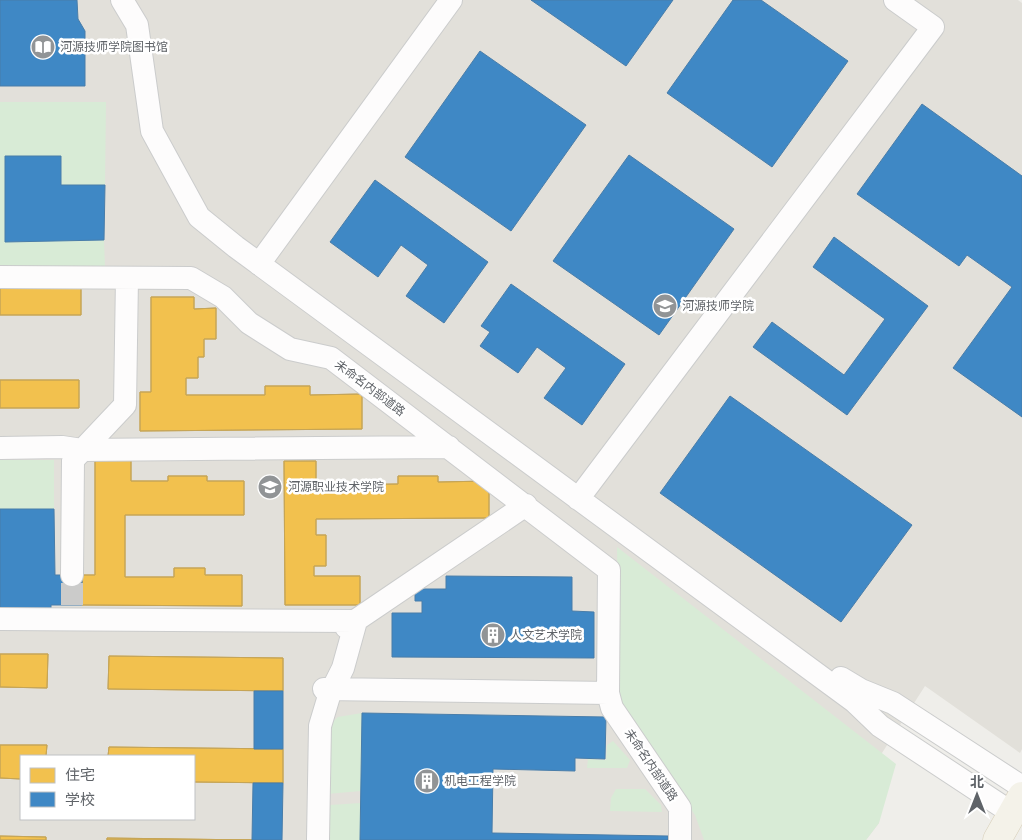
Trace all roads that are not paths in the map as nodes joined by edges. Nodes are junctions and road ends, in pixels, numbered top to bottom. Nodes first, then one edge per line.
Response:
1 (122, 0) edge
2 (135, 0) edge
3 (451, 0) edge
4 (895, 0) edge
5 (262, 259) junction
6 (0, 277) edge
7 (121, 278) junction
8 (443, 443) junction
9 (78, 446) junction
10 (0, 448) edge
11 (581, 494) junction
12 (526, 505) junction
13 (67, 575) tunnel mouth
14 (67, 617) junction
15 (0, 619) edge
16 (351, 624) junction
17 (0, 625) edge
18 (328, 688) junction
19 (608, 693) junction
20 (1022, 787) edge
21 (1017, 805) edge
22 (309, 840) edge
23 (318, 840) edge
24 (680, 840) edge
25 (997, 840) edge

1 - 5 street
2 - 5 street
3 - 5 street
4 - 11 street
5 - 11 street
6 - 7 street, 未命名内部道路
7 - 8 street, 未命名内部道路
7 - 9 street
8 - 9 street
8 - 12 street, 未命名内部道路
9 - 10 street
9 - 13 street
11 - 20 street
11 - 21 street
12 - 16 street
12 - 19 street, 未命名内部道路
14 - 15 street
14 - 16 street
14 - 17 street
16 - 18 street
18 - 19 street
18 - 22 street
18 - 23 street
19 - 24 street, 未命名内部道路
21 - 25 main road

